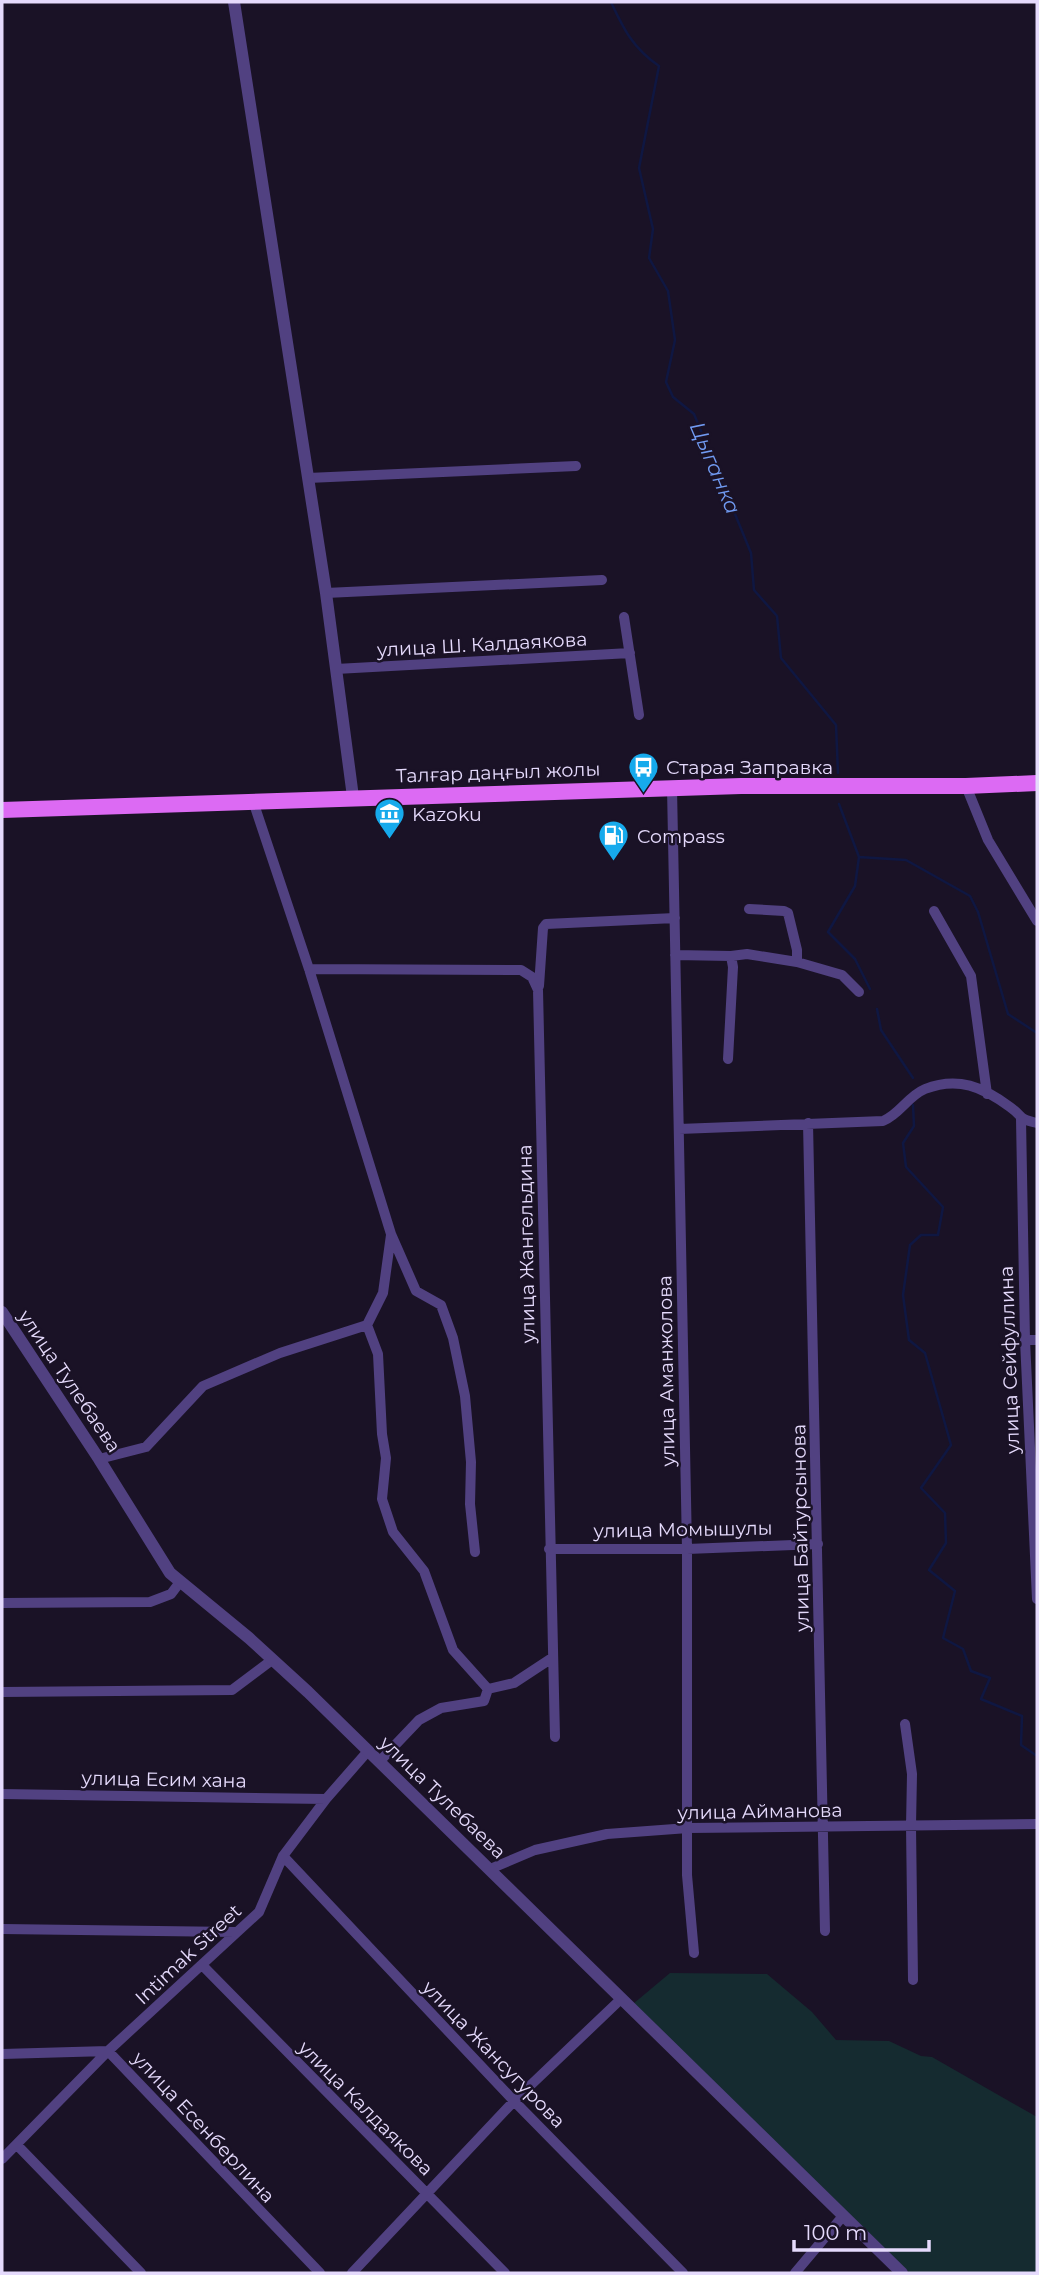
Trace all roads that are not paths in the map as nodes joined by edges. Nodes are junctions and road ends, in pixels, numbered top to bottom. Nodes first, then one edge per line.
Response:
1 (234, 2) edge
2 (576, 467) dead end
3 (307, 478) junction
4 (602, 580) dead end
5 (326, 593) junction
6 (624, 617) dead end
7 (630, 653) junction
8 (337, 669) junction
9 (639, 715) dead end
10 (1037, 783) edge
11 (966, 786) junction
12 (672, 788) junction
13 (353, 797) junction
14 (253, 801) junction
15 (2, 810) edge
16 (749, 909) dead end
17 (934, 911) dead end
18 (674, 918) junction
19 (1037, 920) edge
20 (675, 955) junction
21 (731, 956) junction
22 (797, 962) junction
23 (309, 970) junction
24 (538, 990) junction
25 (859, 992) dead end
26 (728, 1059) dead end
27 (987, 1094) junction
28 (1021, 1119) junction
29 (1037, 1122) edge
30 (808, 1123) junction
31 (679, 1129) junction
32 (391, 1234) junction
33 (2, 1312) edge
34 (367, 1325) junction
35 (1037, 1339) edge
36 (1025, 1340) junction
37 (99, 1459) junction
38 (1035, 1541) edge
39 (818, 1544) junction
40 (550, 1549) junction
41 (687, 1549) junction
42 (475, 1552) dead end
43 (180, 1582) junction
44 (1037, 1599) edge
45 (2, 1603) edge
46 (552, 1658) junction
47 (272, 1660) junction
48 (488, 1689) junction
49 (2, 1692) edge
50 (905, 1724) dead end
51 (555, 1737) dead end
52 (368, 1751) junction
53 (379, 1762) junction
54 (2, 1794) edge
55 (326, 1799) junction
56 (1037, 1824) edge
57 (911, 1826) junction
58 (688, 1828) junction
59 (824, 1828) junction
60 (283, 1856) junction
61 (490, 1869) junction
62 (2, 1929) edge
63 (825, 1931) dead end
64 (235, 1932) junction
65 (694, 1953) dead end
66 (203, 1966) junction
67 (913, 1980) dead end
68 (621, 1999) junction
69 (108, 2051) junction
70 (2, 2054) edge
71 (514, 2101) junction
72 (17, 2144) junction
73 (2, 2159) edge
74 (426, 2194) junction
75 (843, 2216) junction
76 (141, 2273) edge
77 (320, 2273) edge
78 (352, 2273) edge
79 (505, 2273) edge
80 (683, 2273) edge
81 (795, 2273) edge
82 (902, 2273) edge

1 - 3 street
2 - 3 street
3 - 5 street
4 - 5 street
5 - 8 street
6 - 7 street
7 - 8 street, улица Ш. Калдаякова
7 - 9 street
8 - 13 street
10 - 11 main road, Талғар даңғыл жолы
11 - 12 main road, Талғар даңғыл жолы
11 - 19 street
12 - 13 main road, Талғар даңғыл жолы
12 - 18 street, улица Аманжолова
13 - 14 main road, Талғар даңғыл жолы
14 - 15 main road, Талғар даңғыл жолы
14 - 23 street
16 - 22 street
17 - 27 street
18 - 20 street, улица Аманжолова
18 - 24 street, улица Жангельдина
20 - 21 street
20 - 31 street, улица Аманжолова
21 - 22 street
21 - 26 street
22 - 25 street
23 - 24 street
23 - 32 street
24 - 40 street, улица Жангельдина
27 - 28 street
27 - 30 street
28 - 29 street
28 - 36 street, улица Сейфуллина
30 - 31 street
30 - 39 street, улица Байтурсынова
31 - 41 street, улица Аманжолова
32 - 34 street
32 - 42 street
33 - 37 street, улица Тулебаева
34 - 37 street
34 - 48 street
35 - 36 street
36 - 38 street, улица Сейфуллина
37 - 43 street, улица Тулебаева
38 - 44 street, улица Сейфуллина
39 - 41 street, улица Момышулы
39 - 59 street, улица Байтурсынова
40 - 41 street, улица Момышулы
40 - 46 street, улица Жангельдина
41 - 58 street, улица Аманжолова
43 - 45 street
43 - 47 street, улица Тулебаева
46 - 48 street
46 - 51 street, улица Жангельдина
47 - 49 street
47 - 52 street, улица Тулебаева
48 - 53 street
50 - 57 street
52 - 53 street, улица Тулебаева
52 - 55 street, Intimak Street
53 - 61 street, улица Тулебаева
54 - 55 street, улица Есим хана
55 - 60 street, Intimak Street
56 - 57 street, улица Айманова
57 - 59 street, улица Айманова
57 - 67 street
58 - 59 street, улица Айманова
58 - 61 street, улица Айманова
58 - 65 street, улица Аманжолова
59 - 63 street, улица Байтурсынова
60 - 64 street, Intimak Street
60 - 71 street, улица Жансугурова
61 - 68 street, улица Тулебаева
62 - 64 street
64 - 66 street, Intimak Street
66 - 69 street, Intimak Street
66 - 74 street, улица Калдаякова
68 - 71 street
68 - 75 street, улица Тулебаева
69 - 70 street, улица Есенберлина
69 - 72 street, Intimak Street
69 - 77 street, улица Есенберлина
71 - 74 street
71 - 80 street, улица Жансугурова
72 - 73 street, Intimak Street
72 - 76 street
74 - 78 street
74 - 79 street, улица Калдаякова
75 - 81 street
75 - 82 street, улица Тулебаева

